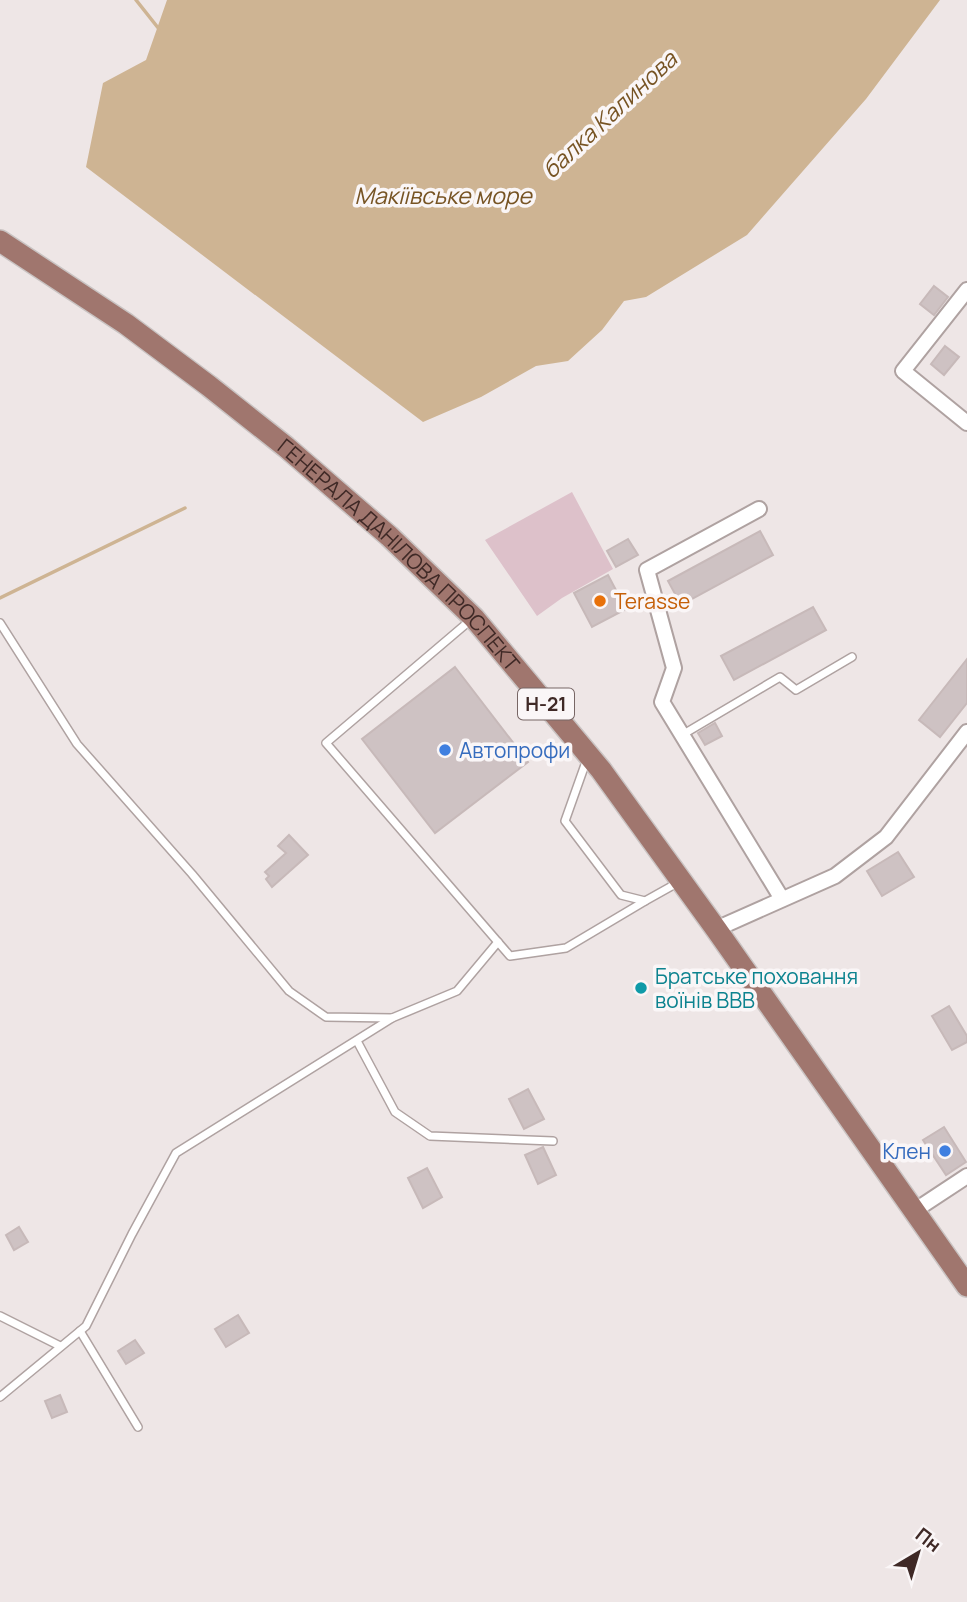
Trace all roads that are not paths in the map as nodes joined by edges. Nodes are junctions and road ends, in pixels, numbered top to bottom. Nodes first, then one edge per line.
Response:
1 (0, 241) edge
2 (967, 290) edge
3 (967, 423) edge
4 (759, 509) dead end
5 (474, 618) junction
6 (0, 622) edge
7 (852, 657) dead end
8 (967, 732) edge
9 (681, 735) junction
10 (589, 755) junction
11 (681, 880) junction
12 (782, 899) junction
13 (645, 901) junction
14 (716, 929) junction
15 (498, 942) junction
16 (392, 1018) junction
17 (357, 1041) junction
18 (553, 1141) dead end
19 (967, 1176) edge
20 (914, 1211) junction
21 (964, 1277) edge
22 (0, 1316) edge
23 (83, 1329) junction
24 (61, 1346) junction
25 (0, 1398) edge
26 (138, 1427) dead end

1 - 5 main road, ГЕНЕРАЛА ДАНІЛОВА ПРОСПЕКТ / Н-21
2 - 3 street
4 - 9 street
5 - 10 main road, ГЕНЕРАЛА ДАНІЛОВА ПРОСПЕКТ / Н-21
5 - 15 lane
6 - 16 lane
7 - 9 lane
8 - 12 street
9 - 12 street
10 - 11 main road, ГЕНЕРАЛА ДАНІЛОВА ПРОСПЕКТ / Н-21
10 - 13 lane
11 - 13 lane
11 - 14 main road, ГЕНЕРАЛА ДАНІЛОВА ПРОСПЕКТ / Н-21
12 - 14 street
13 - 15 lane
14 - 20 main road, ГЕНЕРАЛА ДАНІЛОВА ПРОСПЕКТ / Н-21
15 - 16 lane
16 - 17 lane
17 - 18 lane
17 - 23 lane
19 - 20 street
20 - 21 main road, ГЕНЕРАЛА ДАНІЛОВА ПРОСПЕКТ / Н-21
22 - 24 lane
23 - 24 lane
23 - 26 lane
24 - 25 lane

